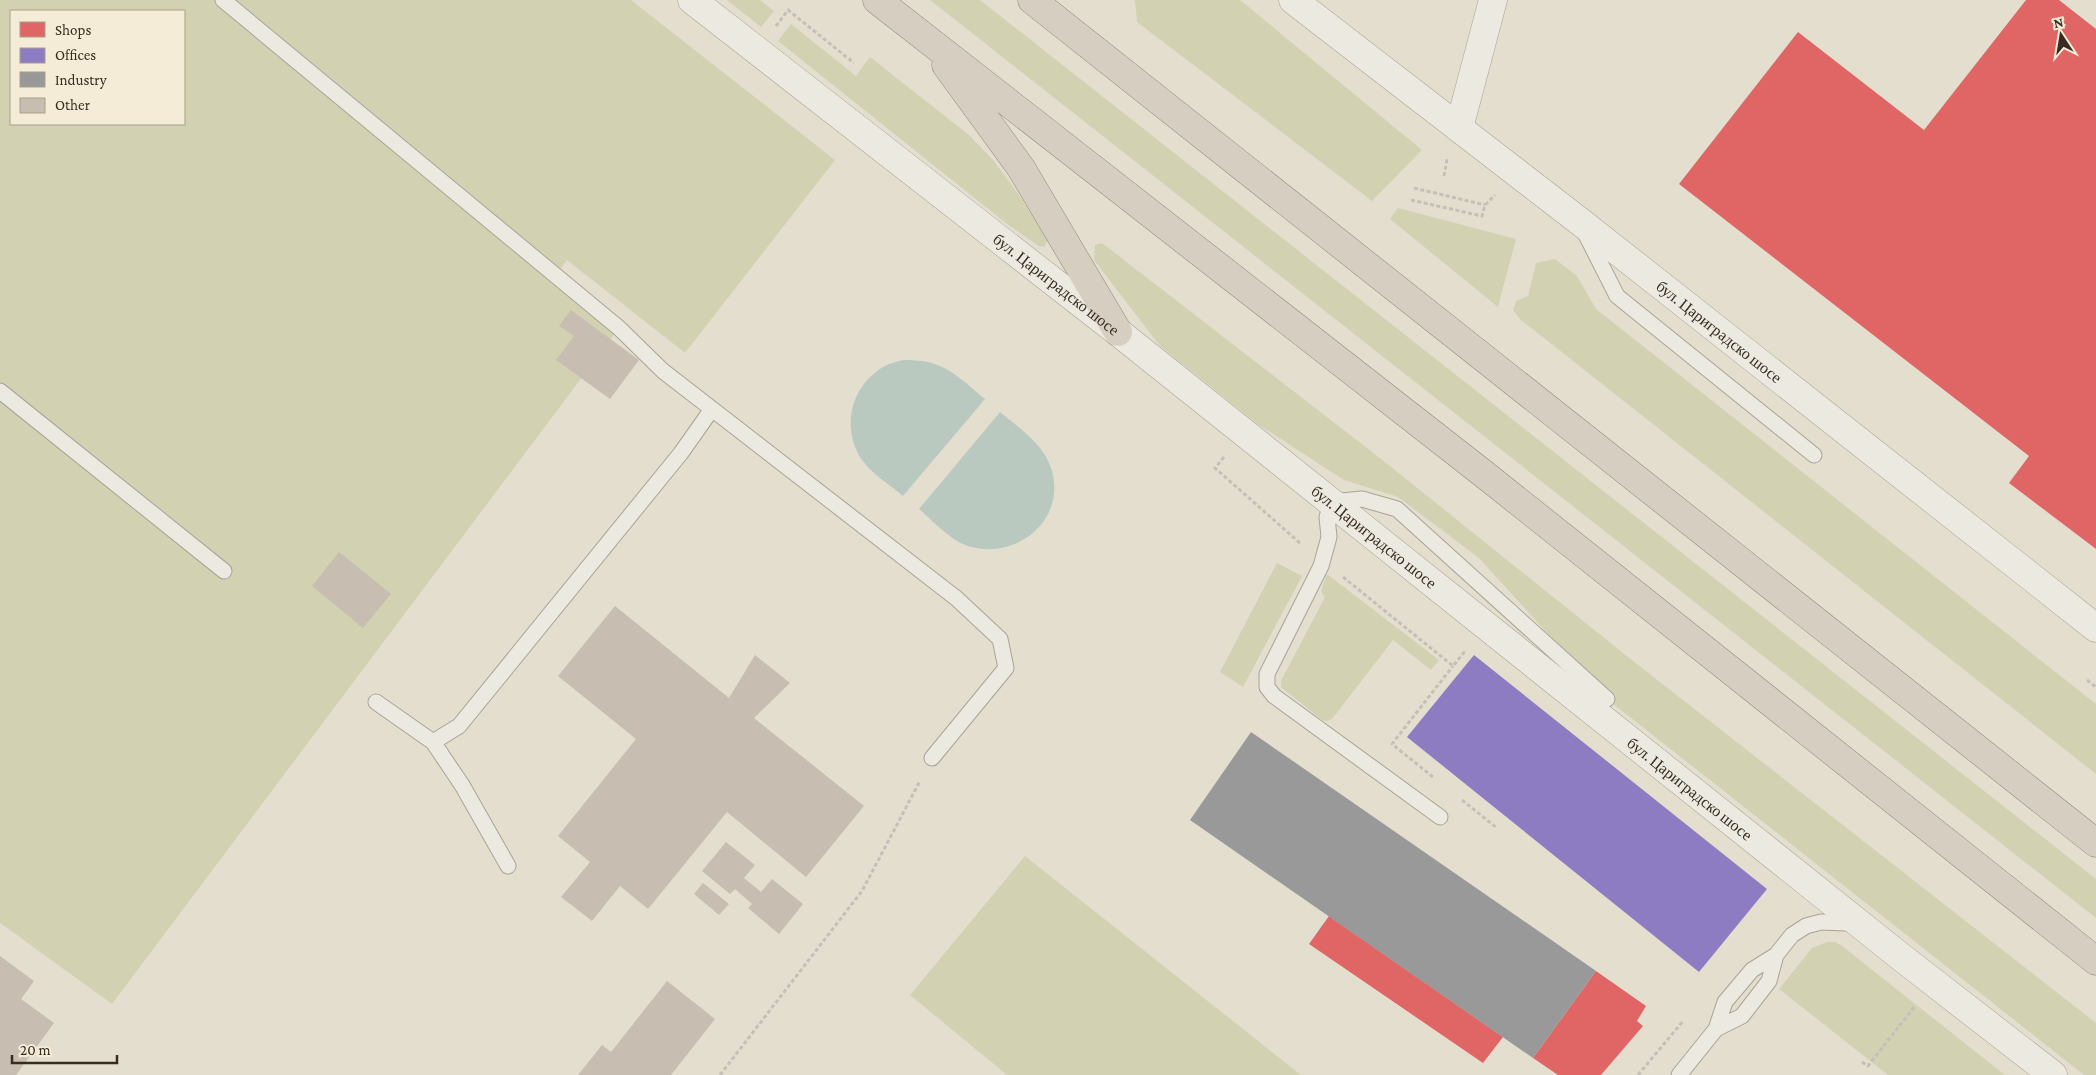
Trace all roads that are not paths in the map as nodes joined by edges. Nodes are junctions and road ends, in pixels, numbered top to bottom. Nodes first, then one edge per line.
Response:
1 (223, 0) edge
2 (692, 0) edge
3 (877, 0) edge
4 (1032, 0) edge
5 (1293, 0) edge
6 (1493, 0) edge
7 (928, 40) junction
8 (1460, 128) junction
9 (1578, 220) junction
10 (1118, 332) junction
11 (0, 391) edge
12 (712, 409) junction
13 (1814, 455) dead end
14 (1332, 502) junction
15 (224, 572) dead end
16 (2096, 628) edge
17 (1607, 699) dead end
18 (376, 702) dead end
19 (433, 742) junction
20 (932, 758) road end
21 (1440, 817) dead end
22 (2096, 843) edge
23 (508, 866) dead end
24 (1868, 931) junction
25 (1776, 955) junction
26 (2096, 961) edge
27 (1716, 1029) junction
28 (1679, 1075) edge
29 (2053, 1075) edge

1 - 12 lane
2 - 10 street, бул. Цариградско шосе
3 - 7 highway
4 - 22 highway
5 - 8 street, бул. Цариградско шосе
6 - 8 street
7 - 10 highway
7 - 26 highway
8 - 9 street, бул. Цариградско шосе
9 - 13 lane
9 - 16 street, бул. Цариградско шосе
10 - 14 street, бул. Цариградско шосе
11 - 15 lane
12 - 19 lane
12 - 20 lane
14 - 17 lane
14 - 21 lane
14 - 24 street, бул. Цариградско шосе
18 - 19 lane
19 - 23 lane
24 - 25 lane
24 - 29 street, бул. Цариградско шосе
25 - 27 lane
25 - 27 lane
27 - 28 lane

